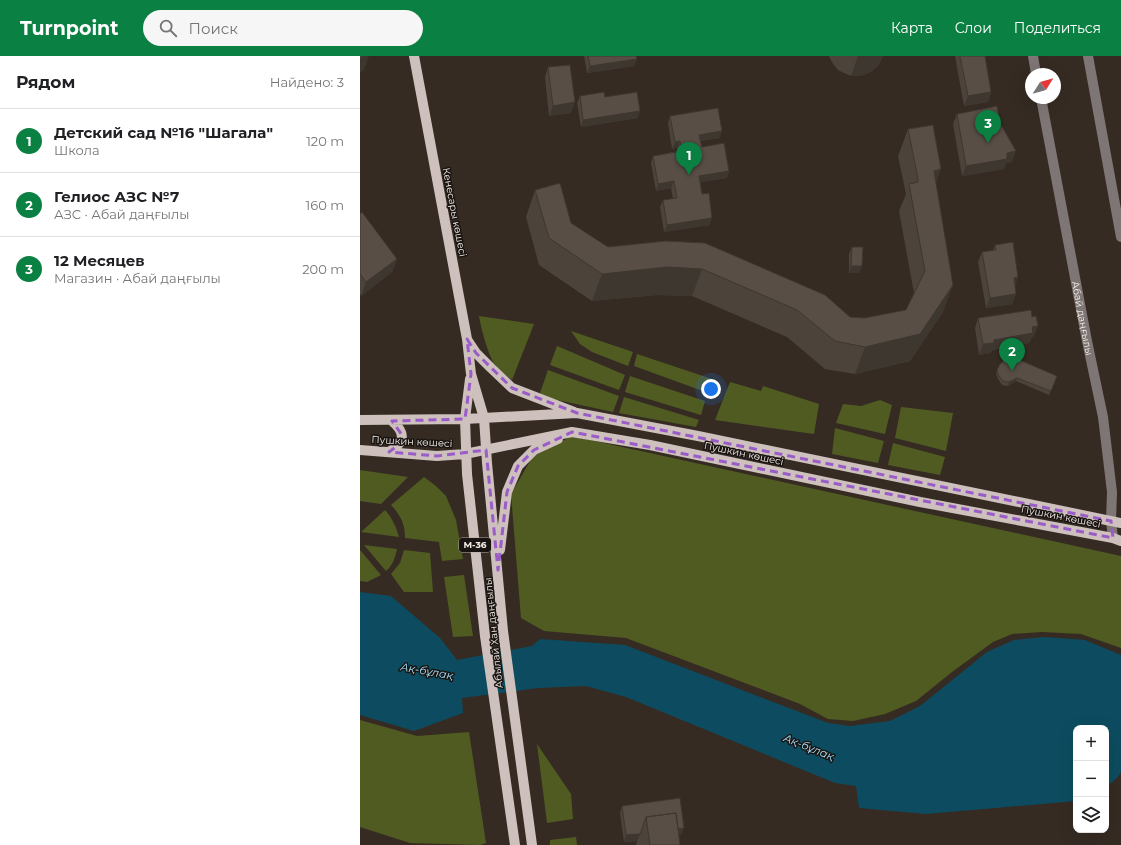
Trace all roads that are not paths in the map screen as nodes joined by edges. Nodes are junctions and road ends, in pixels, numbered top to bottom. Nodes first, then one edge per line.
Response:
1 (414, 56) edge
2 (1033, 56) edge
3 (1088, 56) edge
4 (1035, 68) edge
5 (1042, 104) edge
6 (1121, 237) edge
7 (467, 339) junction
8 (471, 374) junction
9 (577, 413) junction
10 (484, 418) junction
11 (465, 419) junction
12 (360, 420) edge
13 (392, 420) junction
14 (572, 432) junction
15 (360, 450) edge
16 (486, 450) junction
17 (389, 452) junction
18 (465, 454) junction
19 (1116, 522) edge
20 (1117, 540) edge
21 (498, 570) junction
22 (515, 845) edge
23 (532, 845) edge

1 - 7 main road, Кенесары көшесі
2 - 4 street
3 - 6 street
5 - 19 street, Абай даңғылы
7 - 8 main road, Кенесары көшесі
7 - 9 main road
8 - 10 main road, Кенесары көшесі
8 - 11 main road, Кенесары көшесі
9 - 10 main road, Пушкин көшесі
9 - 19 main road, Пушкин көшесі
10 - 11 main road, Пушкин көшесі
10 - 16 main road, Абылай Хан даңғылы / M-36
11 - 13 main road, Пушкин көшесі
11 - 18 main road, Абылай Хан даңғылы
12 - 13 main road, Пушкин көшесі
13 - 17 main road
14 - 16 main road, Пушкин көшесі
14 - 20 main road, Пушкин көшесі
14 - 21 main road
15 - 17 main road, Пушкин көшесі
16 - 18 main road, Пушкин көшесі
16 - 21 main road, Абылай Хан даңғылы / M-36
17 - 18 main road, Пушкин көшесі
18 - 22 main road, Абылай Хан даңғылы / M-36
19 - 20 street, Абай даңғылы
21 - 23 main road, Абылай Хан даңғылы / M-36

